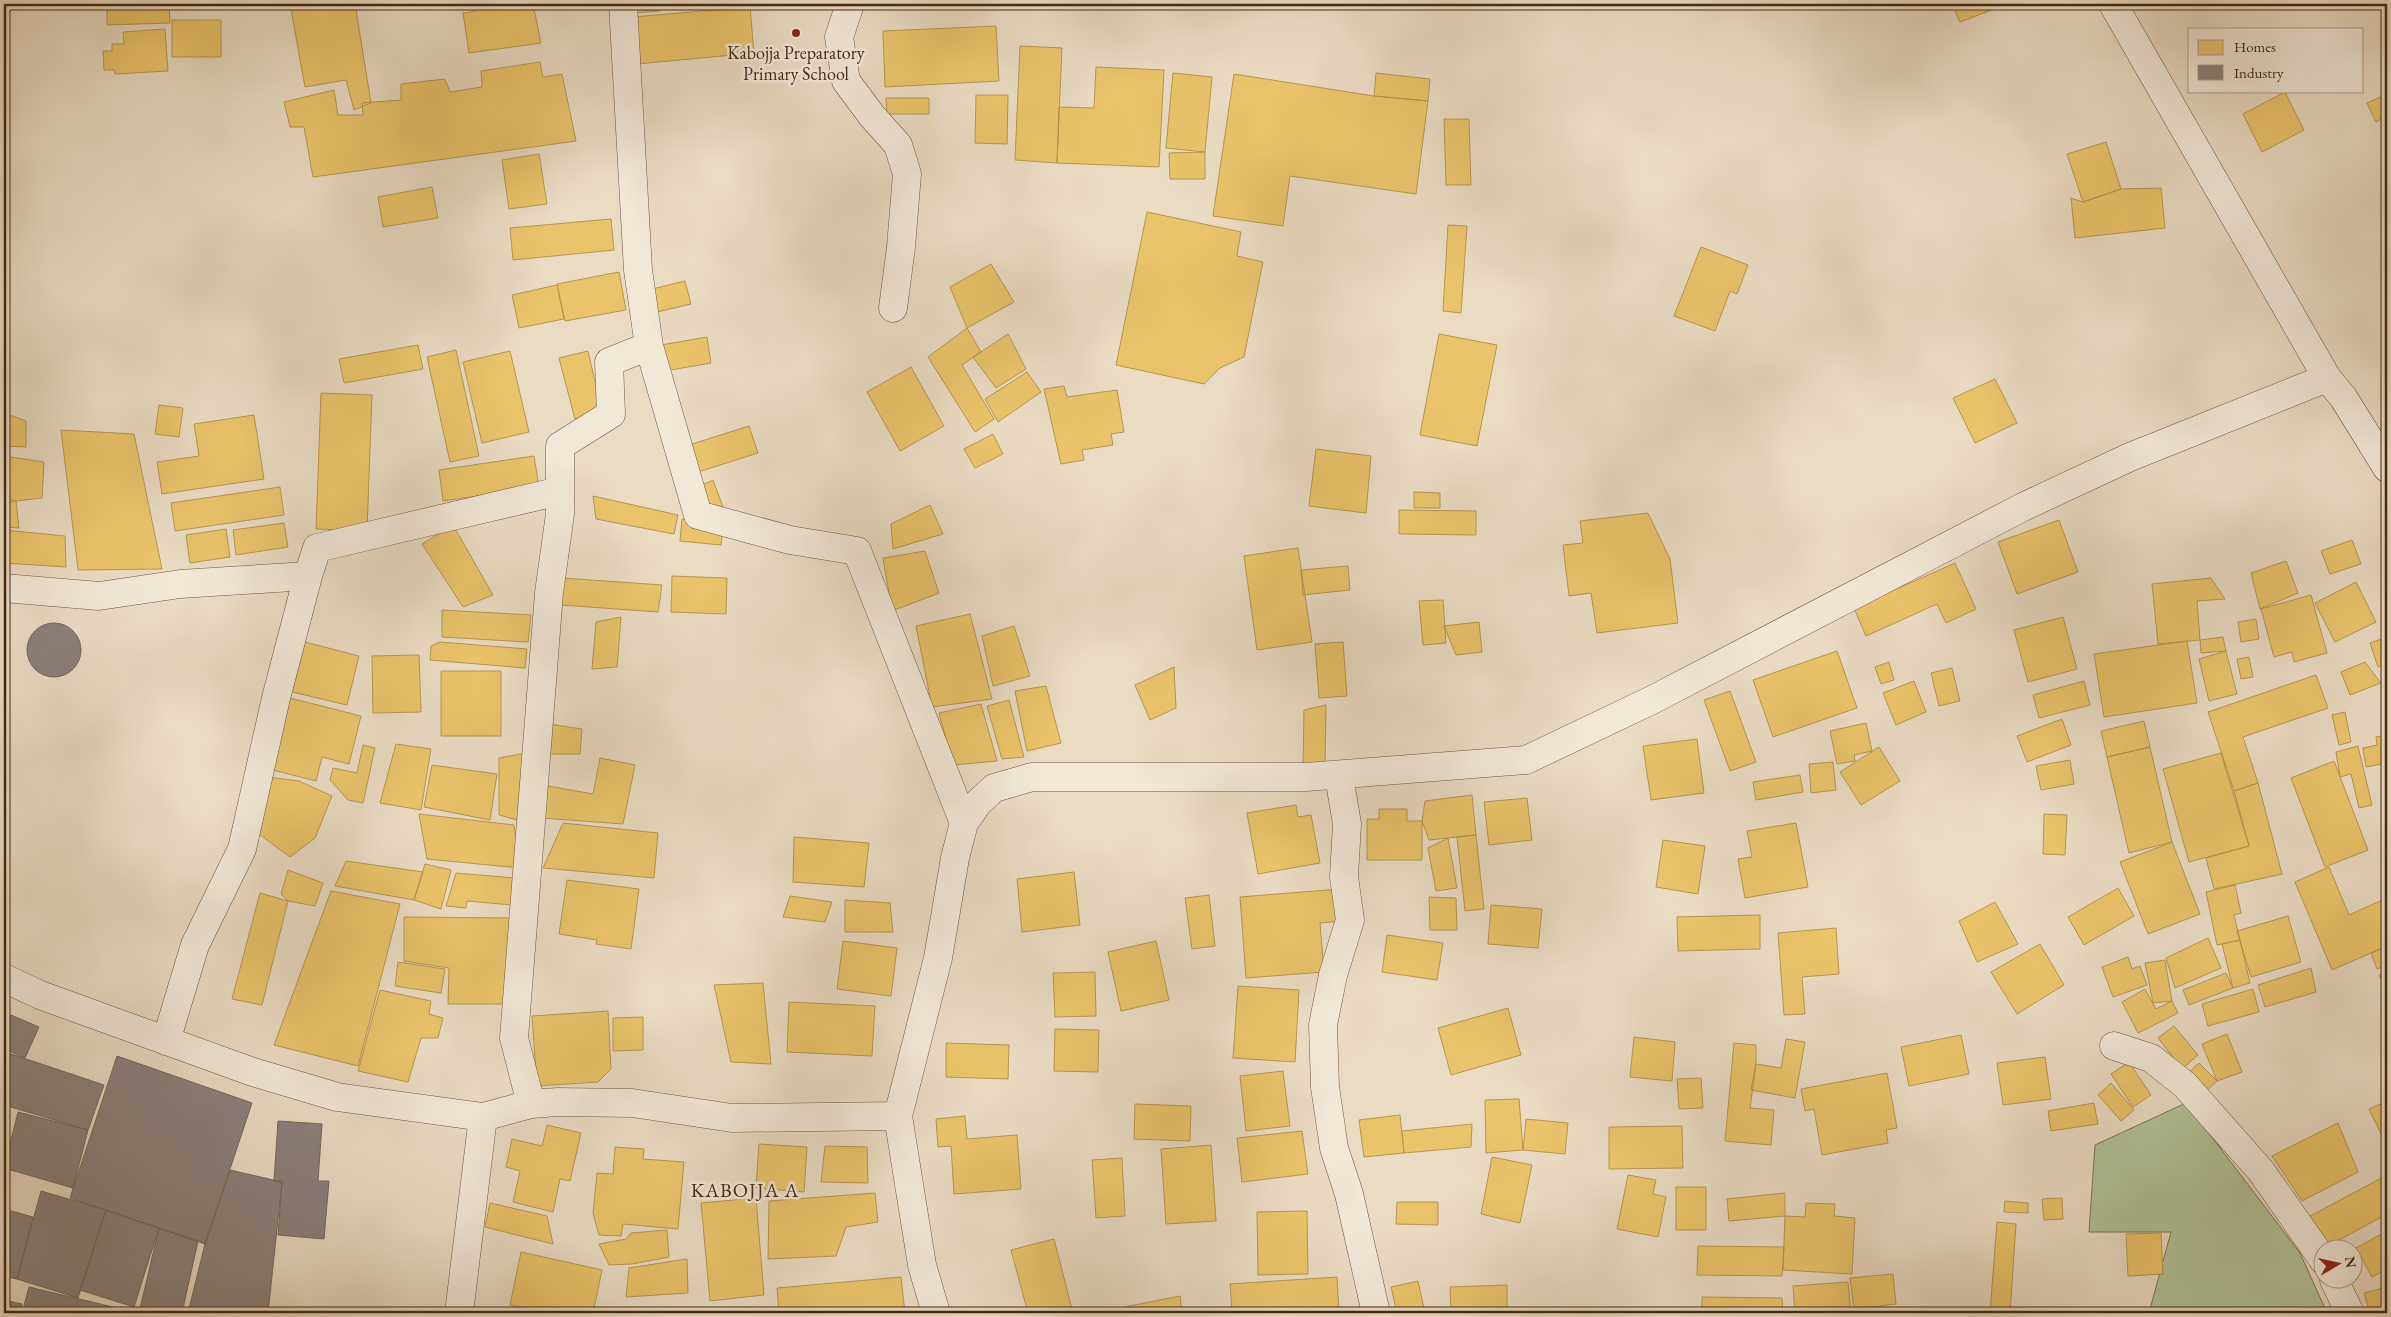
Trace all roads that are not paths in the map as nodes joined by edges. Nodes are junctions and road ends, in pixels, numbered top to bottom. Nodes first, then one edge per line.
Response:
1 (623, 4) edge
2 (850, 4) edge
3 (2113, 4) edge
4 (893, 308) dead end
5 (649, 346) junction
6 (2327, 378) junction
7 (2387, 468) edge
8 (560, 492) junction
9 (308, 576) junction
10 (4, 588) edge
11 (1339, 776) junction
12 (964, 823) junction
13 (4, 978) edge
14 (166, 1041) junction
15 (2114, 1046) dead end
16 (531, 1104) junction
17 (483, 1116) junction
18 (898, 1116) junction
19 (2314, 1248) edge
20 (2339, 1290) edge
21 (459, 1313) edge
22 (936, 1313) edge
23 (1376, 1313) edge
24 (2350, 1313) edge

1 - 5 street
2 - 4 street
3 - 6 street
5 - 8 street
5 - 12 street
6 - 7 street
6 - 11 street
8 - 9 street
8 - 16 street
9 - 10 street
9 - 14 street
11 - 12 street
11 - 23 street
12 - 18 street
13 - 14 street
14 - 17 street
15 - 19 street
16 - 17 street
16 - 18 street
17 - 21 street
18 - 22 street
20 - 24 street

